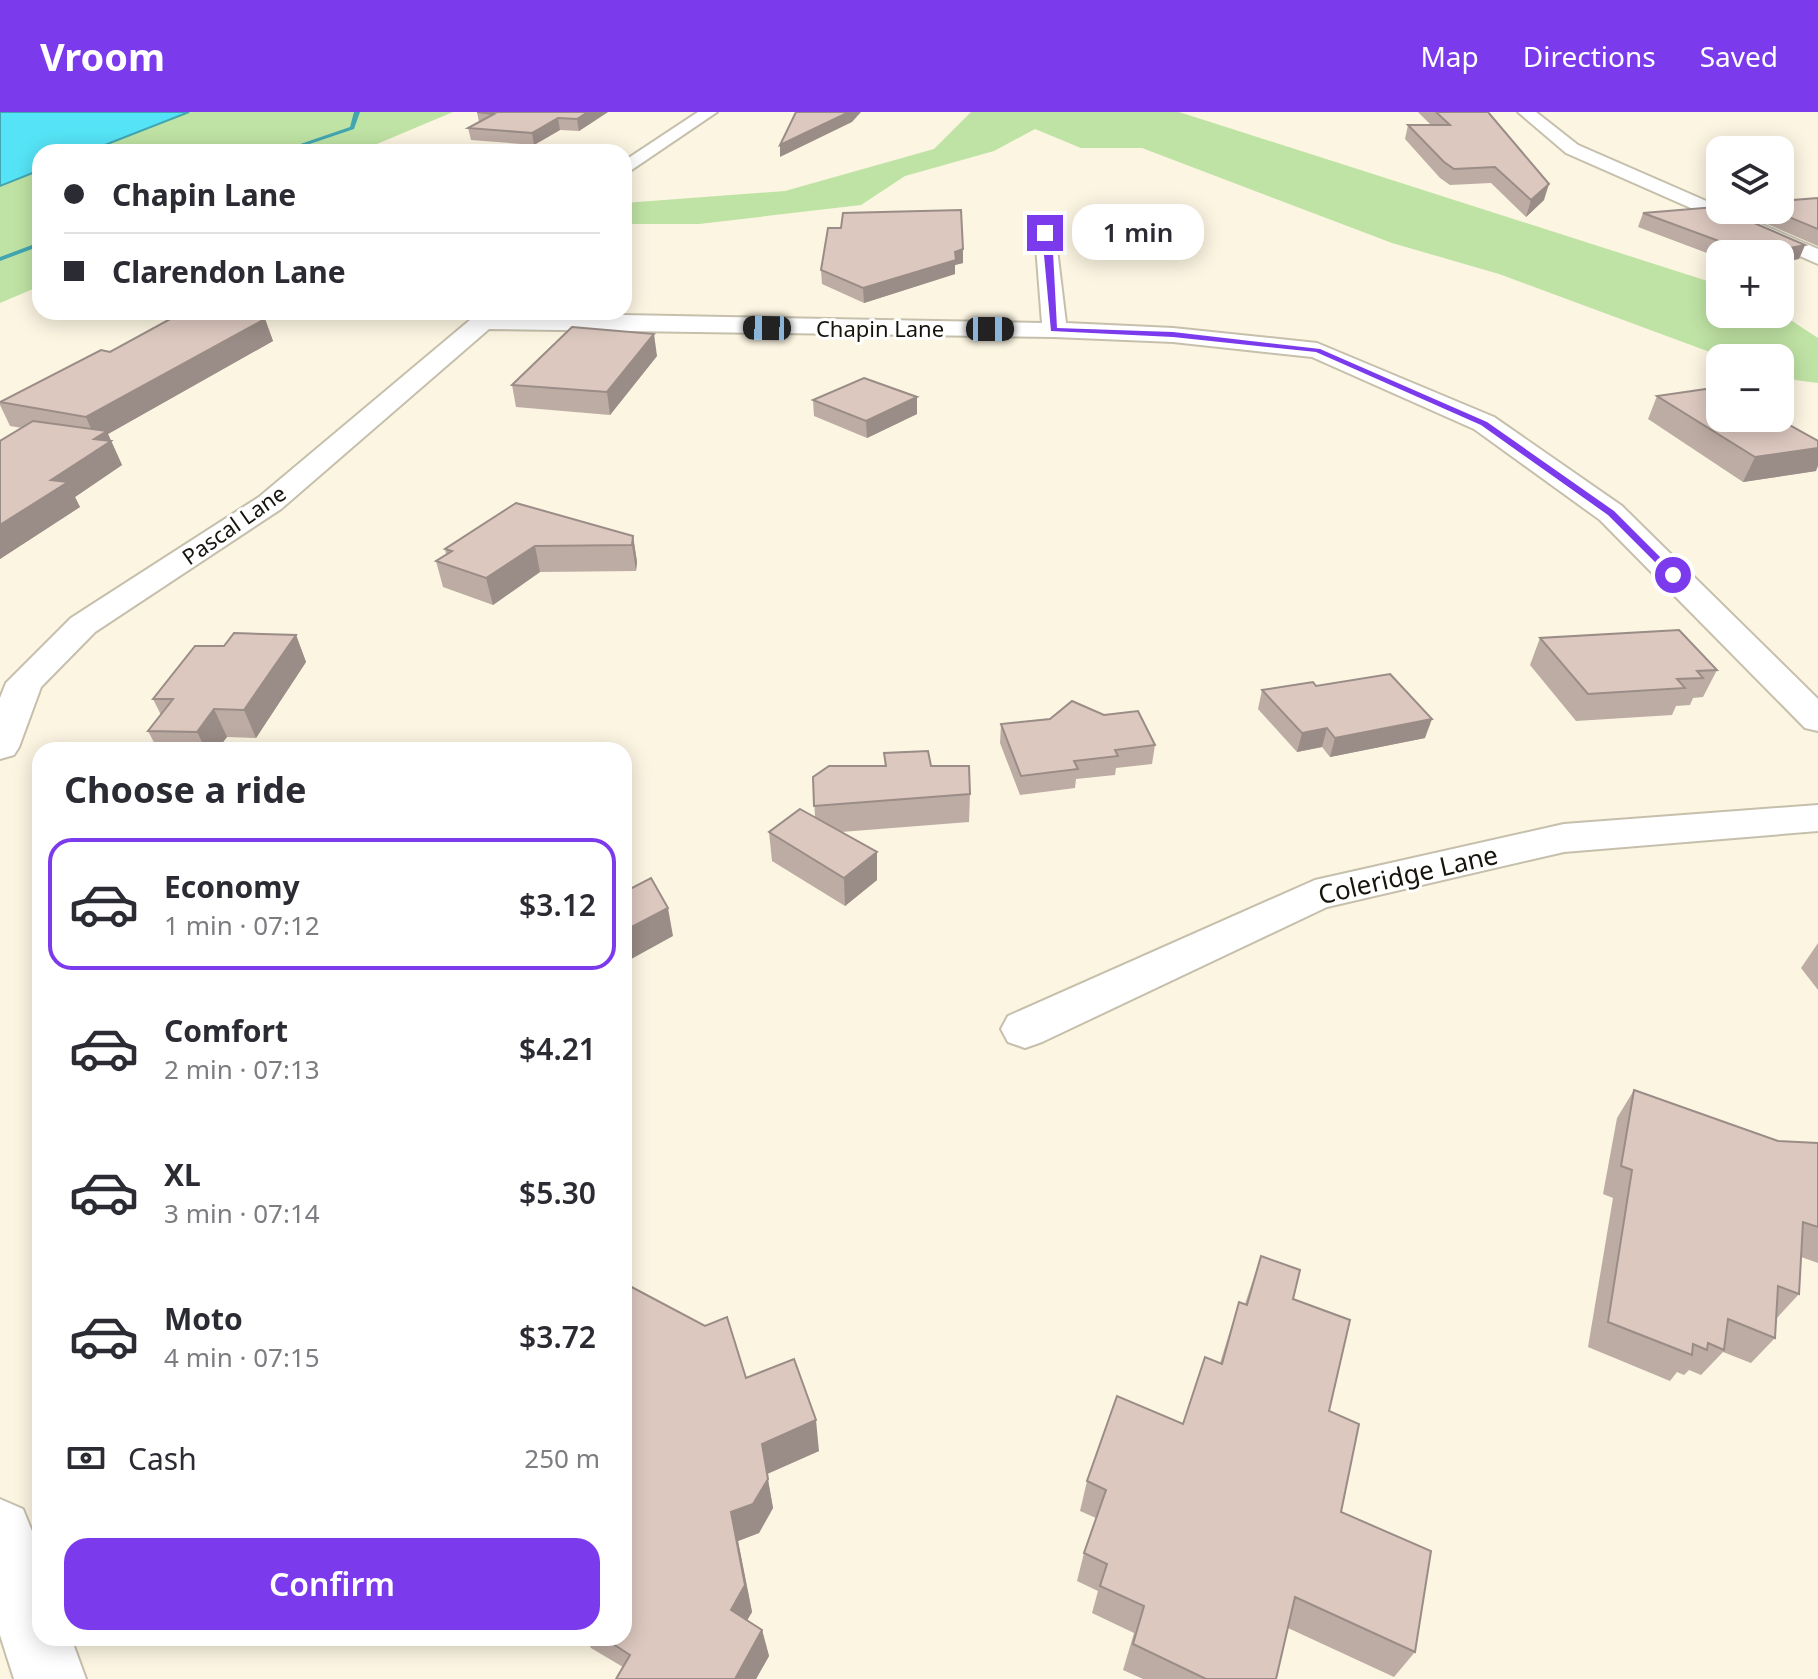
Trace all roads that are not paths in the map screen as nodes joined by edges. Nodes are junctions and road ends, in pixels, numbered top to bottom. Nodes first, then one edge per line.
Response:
1 (709, 112) edge
2 (1526, 112) edge
3 (632, 164) edge
4 (1045, 233) dead end
5 (1818, 257) edge
6 (478, 320) edge
7 (613, 320) edge
8 (1054, 330) junction
9 (1818, 720) edge
10 (0, 747) edge
11 (1818, 818) edge
12 (1025, 1029) dead end
13 (0, 1532) edge
14 (32, 1626) edge
15 (39, 1646) edge
16 (50, 1679) edge

1 - 3 street
2 - 5 street
4 - 8 street
6 - 10 street, Pascal Lane
7 - 8 street, Chapin Lane
8 - 9 street, Chapin Lane
11 - 12 street, Coleridge Lane
13 - 14 street
15 - 16 street

